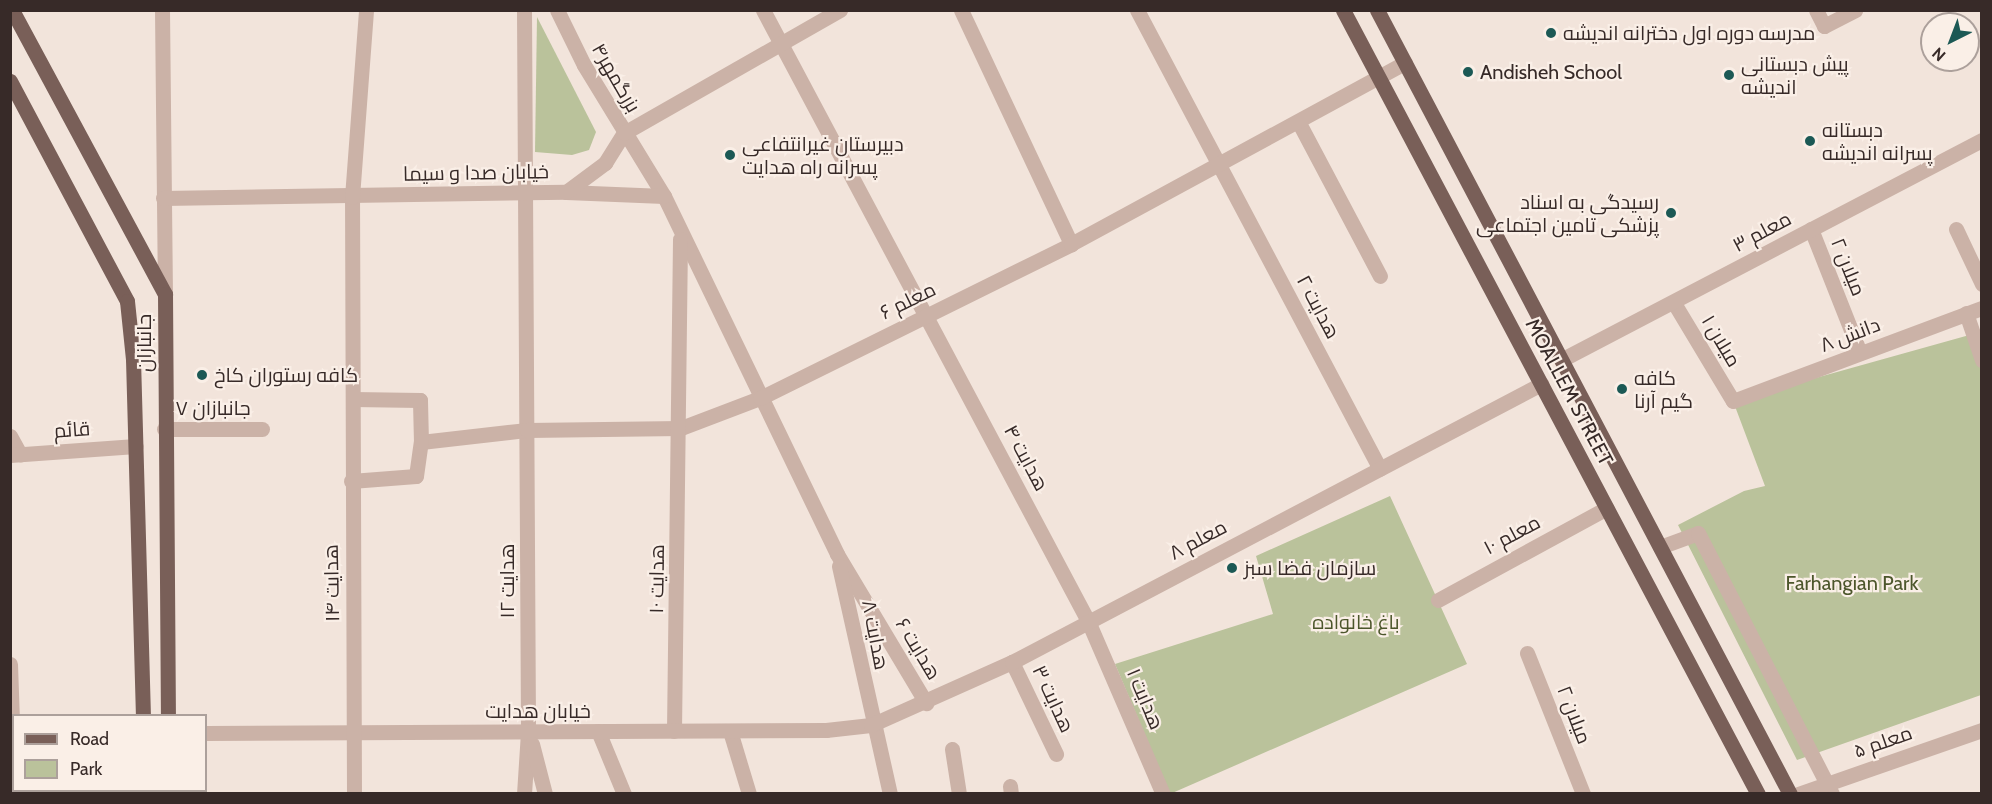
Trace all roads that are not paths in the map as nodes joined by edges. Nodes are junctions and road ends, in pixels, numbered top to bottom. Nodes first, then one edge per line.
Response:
1 (12, 10) edge
2 (162, 10) edge
3 (366, 10) edge
4 (524, 10) edge
5 (557, 10) edge
6 (763, 10) edge
7 (840, 10) edge
8 (961, 10) edge
9 (1137, 10) edge
10 (1343, 10) edge
11 (1377, 10) edge
12 (1816, 10) edge
13 (1855, 10) edge
14 (780, 43) junction
15 (1405, 63) junction
16 (1380, 80) junction
17 (10, 81) edge
18 (1299, 123) junction
19 (624, 133) junction
20 (1982, 140) edge
21 (1219, 165) junction
22 (566, 192) junction
23 (521, 193) junction
24 (664, 196) junction
25 (352, 197) junction
26 (163, 198) junction
27 (1811, 229) junction
28 (1956, 229) dead end
29 (680, 234) junction
30 (1071, 244) junction
31 (1380, 276) dead end
32 (1982, 284) edge
33 (165, 294) junction
34 (1674, 303) junction
35 (1982, 308) edge
36 (1966, 313) junction
37 (926, 315) junction
38 (1860, 353) junction
39 (1561, 360) junction
40 (1982, 360) edge
41 (1541, 384) junction
42 (760, 398) junction
43 (352, 399) junction
44 (1733, 401) joint
45 (681, 428) junction
46 (164, 429) junction
47 (262, 429) dead end
48 (526, 430) junction
49 (10, 436) edge
50 (421, 442) junction
51 (136, 446) junction
52 (15, 454) edge
53 (1380, 469) junction
54 (351, 481) junction
55 (1607, 508) junction
56 (1660, 547) junction
57 (837, 554) junction
58 (1438, 600) dead end
59 (1088, 621) junction
60 (1527, 653) dead end
61 (1012, 662) junction
62 (10, 664) edge
63 (926, 703) junction
64 (143, 714) edge
65 (168, 714) edge
66 (12, 721) edge
67 (871, 725) junction
68 (1982, 730) edge
69 (598, 731) junction
70 (674, 731) junction
71 (730, 731) junction
72 (354, 732) junction
73 (528, 732) junction
74 (207, 733) edge
75 (952, 749) dead end
76 (1056, 754) dead end
77 (1829, 789) edge
78 (354, 794) edge
79 (524, 794) edge
80 (545, 794) edge
81 (624, 794) edge
82 (749, 794) edge
83 (890, 794) edge
84 (959, 794) edge
85 (1163, 794) edge
86 (1582, 794) edge
87 (1758, 794) edge
88 (1790, 794) edge
89 (1798, 794) edge

1 - 33 main road, جانبازان
2 - 26 street
3 - 25 street, هدایت ۱۴
4 - 23 street, هدایت ۱۲
5 - 19 street, بزرگمهر۴
6 - 14 street, هدایت ۴
7 - 14 street, خیابان صدا و سیما
8 - 30 street
9 - 21 street, هدایت ۲
10 - 16 main road, MOALLEM STREET
11 - 15 main road, MOALLEM STREET
12 - 13 street
14 - 19 street, خیابان صدا و سیما
14 - 37 street, هدایت ۴
15 - 16 street, معلم ۶
15 - 39 main road, MOALLEM STREET
16 - 18 street, معلم ۶
16 - 41 main road, MOALLEM STREET
17 - 51 main road, جانبازان
18 - 21 street, معلم ۶
18 - 31 street
19 - 22 street, خیابان صدا و سیما
19 - 24 street, بزرگمهر۴
20 - 27 street, معلم ۳
21 - 30 street, معلم ۶
21 - 53 street, هدایت ۲
22 - 23 street, خیابان صدا و سیما
22 - 24 street
23 - 25 street, خیابان صدا و سیما
23 - 48 street, هدایت ۱۲
24 - 29 street, بزرگمهر۴
25 - 26 street, خیابان صدا و سیما
25 - 43 street, هدایت ۱۴
26 - 33 street
27 - 34 street, معلم ۳
27 - 38 street, میلان ۲
28 - 32 street
29 - 42 street, بزرگمهر۴
29 - 45 street, هدایت ۱۰
30 - 37 street, معلم ۶
33 - 46 main road, جانبازان
34 - 39 street, معلم ۳
34 - 44 street, میلان ۱
35 - 36 street, دانش ۸
36 - 38 street, دانش ۸
36 - 40 street
37 - 42 street, معلم ۶
37 - 59 street, هدایت ۴
38 - 44 street, دانش ۸
39 - 56 main road, MOALLEM STREET
41 - 53 street, معلم ۸
41 - 55 main road, MOALLEM STREET
42 - 45 street, معلم ۶
42 - 57 street, بزرگمهر۴
43 - 50 street
43 - 54 street, هدایت ۱۴
45 - 48 street, معلم ۶
45 - 70 street, هدایت ۱۰
46 - 47 street, جانبازان ۷
46 - 65 main road, جانبازان
48 - 50 street, معلم ۶
48 - 73 street, هدایت ۱۲
49 - 52 street
50 - 54 street
51 - 52 street, قائم
51 - 64 main road, جانبازان
53 - 59 street, معلم ۸
54 - 72 street, هدایت ۱۴
55 - 58 street, معلم ۱۰
55 - 87 main road, MOALLEM STREET
56 - 77 street
56 - 88 main road, MOALLEM STREET
57 - 63 street, هدایت ۶
57 - 67 street, هدایت ۸
59 - 61 street, معلم ۸
59 - 85 street, هدایت ۱
60 - 86 street, میلان ۲
61 - 63 street, معلم ۸
61 - 76 street, هدایت ۳
62 - 66 street
63 - 67 street, معلم ۸
67 - 71 street, خیابان هدایت
67 - 83 street, هدایت ۸
68 - 77 street, معلم ۵
69 - 70 street, خیابان هدایت
69 - 73 street, خیابان هدایت
69 - 81 street
70 - 71 street, خیابان هدایت
71 - 82 street
72 - 73 street, خیابان هدایت
72 - 74 street, خیابان هدایت
72 - 78 street, هدایت ۱۴
73 - 79 street
73 - 80 street
75 - 84 street
77 - 89 street, معلم ۵

